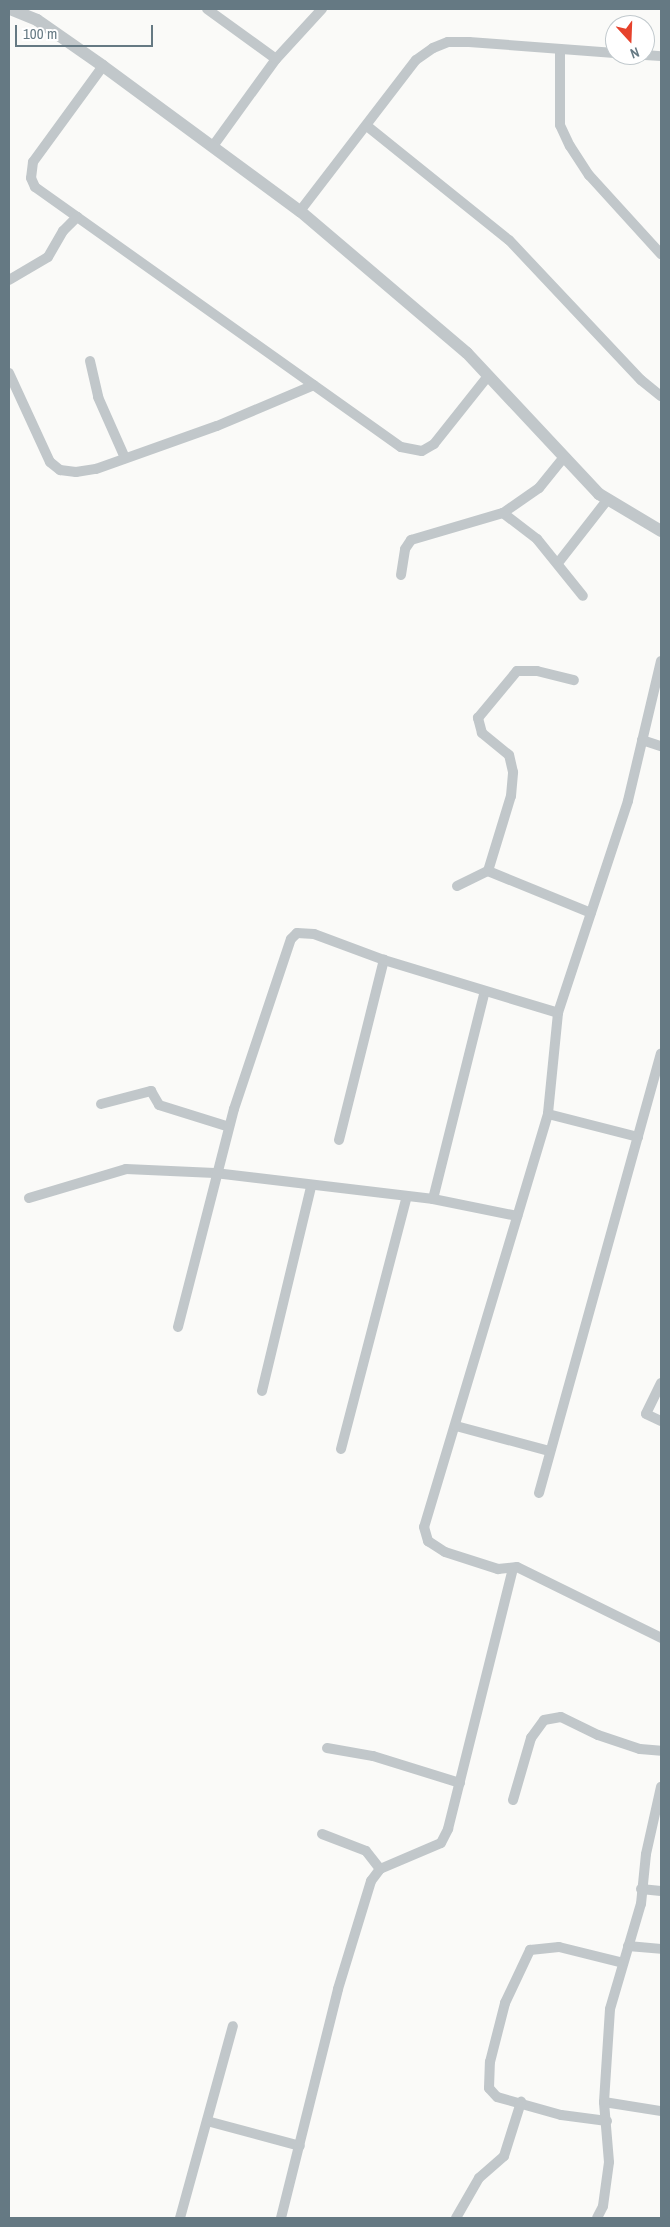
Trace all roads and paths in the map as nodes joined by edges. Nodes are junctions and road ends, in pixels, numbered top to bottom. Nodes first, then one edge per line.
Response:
1 (10, 9) edge
2 (207, 9) edge
3 (322, 9) edge
4 (560, 49) junction
5 (605, 52) edge
6 (276, 59) junction
7 (103, 66) junction
8 (367, 126) junction
9 (213, 146) junction
10 (300, 211) junction
11 (77, 217) junction
12 (661, 254) edge
13 (9, 280) edge
14 (90, 361) dead end
15 (9, 373) edge
16 (488, 376) junction
17 (314, 385) junction
18 (661, 396) edge
19 (564, 456) junction
20 (125, 458) junction
21 (608, 500) junction
22 (503, 513) junction
23 (661, 531) edge
24 (558, 563) junction
25 (401, 575) dead end
26 (583, 596) dead end
27 (661, 661) edge
28 (574, 680) dead end
29 (642, 740) junction
30 (661, 746) edge
31 (488, 871) junction
32 (457, 886) dead end
33 (591, 913) junction
34 (384, 960) junction
35 (485, 991) junction
36 (558, 1013) junction
37 (661, 1054) edge
38 (101, 1104) dead end
39 (548, 1114) junction
40 (229, 1127) junction
41 (638, 1137) junction
42 (339, 1140) dead end
43 (215, 1172) junction
44 (311, 1187) junction
45 (408, 1196) junction
46 (29, 1198) dead end
47 (433, 1200) junction
48 (517, 1216) junction
49 (178, 1327) dead end
50 (661, 1383) edge
51 (262, 1391) dead end
52 (661, 1421) edge
53 (456, 1426) junction
54 (341, 1449) dead end
55 (549, 1452) junction
56 (539, 1494) dead end
57 (514, 1568) junction
58 (661, 1638) edge
59 (327, 1748) dead end
60 (661, 1751) edge
61 (460, 1783) junction
62 (661, 1787) edge
63 (512, 1800) dead end
64 (322, 1834) dead end
65 (380, 1869) junction
66 (641, 1889) junction
67 (661, 1891) edge
68 (628, 1946) junction
69 (661, 1949) edge
70 (623, 1963) junction
71 (233, 2026) dead end
72 (521, 2102) junction
73 (604, 2102) junction
74 (661, 2111) edge
75 (207, 2121) junction
76 (607, 2121) junction
77 (300, 2146) junction
78 (180, 2218) edge
79 (281, 2218) edge
80 (456, 2218) edge
81 (597, 2218) edge

1 - 7 street
2 - 6 street
3 - 6 street
4 - 5 street
4 - 8 street
4 - 12 street
6 - 9 street
7 - 9 street
7 - 11 street
8 - 10 street
8 - 18 street
9 - 10 street
10 - 16 street
11 - 13 street
11 - 17 street
14 - 20 street
15 - 20 street
16 - 17 street
16 - 19 street
17 - 20 street
19 - 21 street
19 - 22 street
21 - 23 street
21 - 24 street
22 - 24 street
22 - 25 street
24 - 26 street
27 - 29 street
28 - 31 street
29 - 30 street
29 - 33 street
31 - 32 street
31 - 33 street
33 - 36 street
34 - 35 street
34 - 40 street
34 - 42 street
35 - 36 street
35 - 47 street
36 - 39 street
37 - 41 street
38 - 40 street
39 - 41 street
39 - 48 street
40 - 43 street
41 - 55 street
43 - 44 street
43 - 46 street
43 - 49 street
44 - 45 street
44 - 51 street
45 - 47 street
45 - 54 street
47 - 48 street
48 - 53 street
50 - 52 street
53 - 55 street
53 - 57 street
55 - 56 street
57 - 58 street
57 - 61 street
59 - 61 street
60 - 63 street
61 - 65 street
62 - 66 street
64 - 65 street
65 - 77 street
66 - 67 street
66 - 68 street
68 - 69 street
68 - 70 street
70 - 72 street
70 - 73 street
71 - 75 street
72 - 76 street
72 - 80 street
73 - 74 street
73 - 76 street
75 - 77 street
75 - 78 street
76 - 81 street
77 - 79 street

